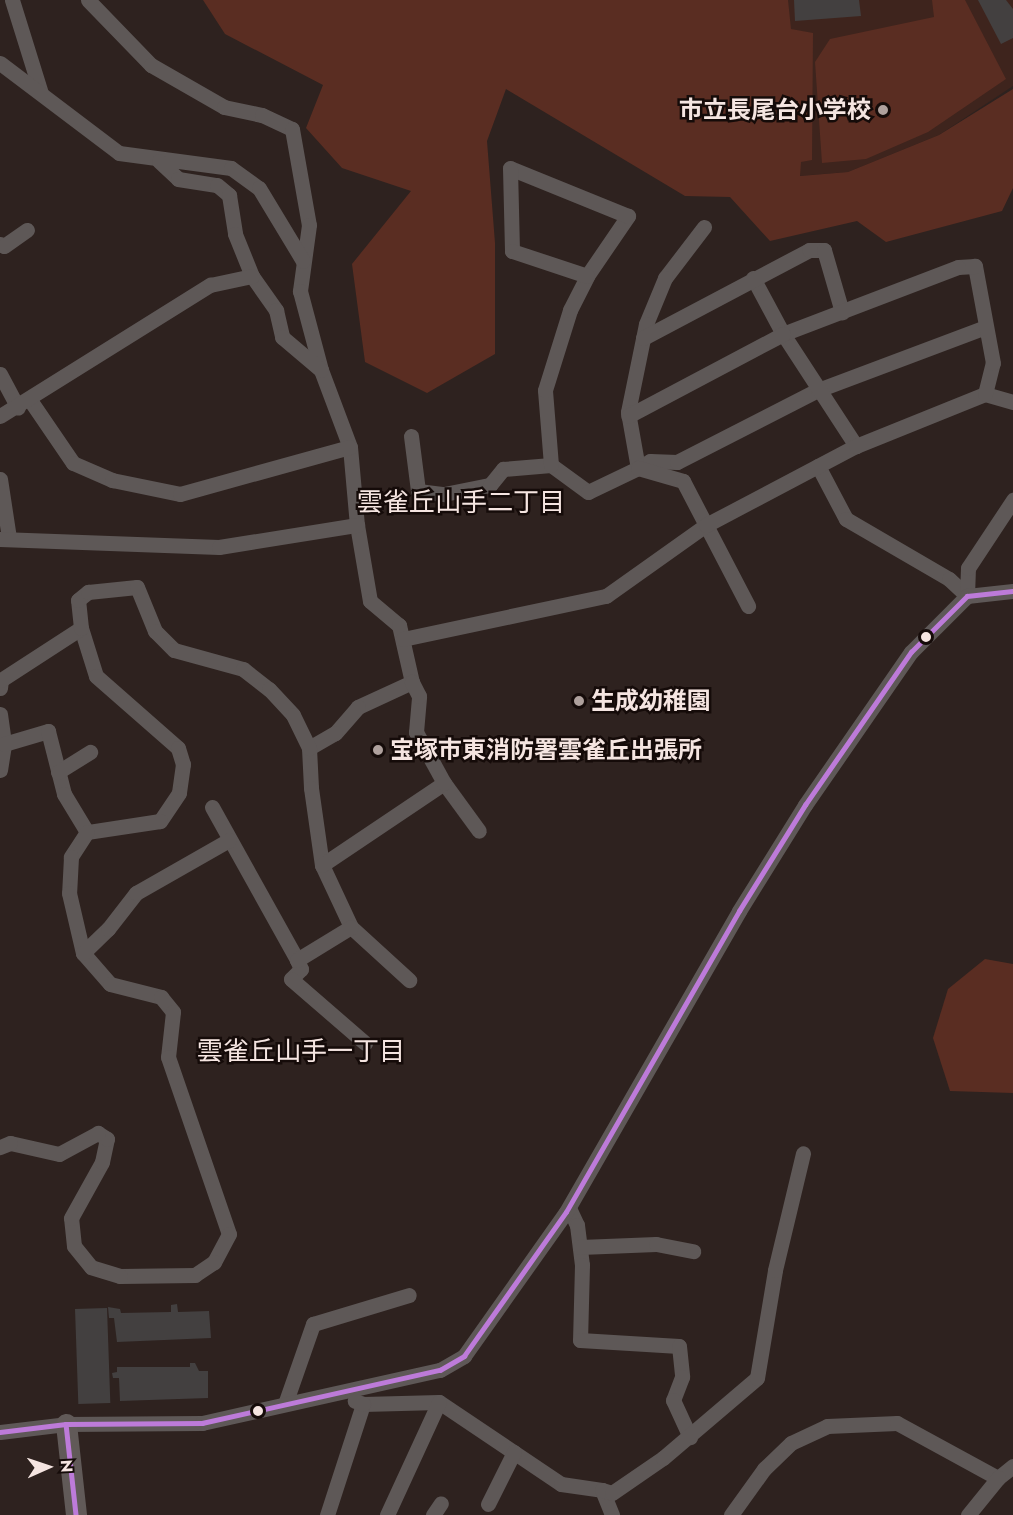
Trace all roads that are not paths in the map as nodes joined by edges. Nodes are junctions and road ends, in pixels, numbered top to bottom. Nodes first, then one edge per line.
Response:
1 (12, 0) edge
2 (88, 0) edge
3 (0, 63) edge
4 (42, 93) junction
5 (159, 160) junction
6 (704, 227) dead end
7 (27, 230) dead end
8 (1, 247) edge
9 (303, 261) junction
10 (252, 276) junction
11 (586, 276) junction
12 (753, 278) junction
13 (842, 312) junction
14 (986, 327) junction
15 (783, 334) junction
16 (643, 338) junction
17 (321, 370) junction
18 (0, 374) edge
19 (818, 390) junction
20 (985, 394) junction
21 (1013, 402) edge
22 (24, 404) junction
23 (0, 416) edge
24 (628, 416) junction
25 (411, 436) dead end
26 (856, 446) junction
27 (350, 447) junction
28 (551, 465) junction
29 (818, 466) junction
30 (638, 468) junction
31 (0, 479) edge
32 (1013, 500) edge
33 (357, 525) junction
34 (705, 525) junction
35 (4, 538) edge
36 (1013, 591) edge
37 (967, 596) junction
38 (748, 606) dead end
39 (81, 628) junction
40 (402, 639) junction
41 (412, 682) junction
42 (0, 688) edge
43 (0, 714) edge
44 (4, 744) junction
45 (309, 748) junction
46 (90, 752) dead end
47 (0, 770) edge
48 (58, 772) junction
49 (444, 783) junction
50 (212, 807) dead end
51 (479, 831) dead end
52 (87, 832) junction
53 (229, 840) junction
54 (322, 866) junction
55 (351, 927) junction
56 (83, 953) junction
57 (297, 960) junction
58 (409, 980) dead end
59 (365, 1043) dead end
60 (0, 1147) edge
61 (802, 1153) dead end
62 (569, 1208) junction
63 (580, 1247) junction
64 (693, 1251) dead end
65 (409, 1295) dead end
66 (333, 1394) junction
67 (439, 1402) junction
68 (285, 1404) junction
69 (363, 1404) junction
70 (66, 1424) junction
71 (0, 1432) edge
72 (690, 1437) junction
73 (514, 1452) junction
74 (1013, 1466) edge
75 (998, 1478) junction
76 (602, 1490) junction
77 (488, 1504) dead end
78 (390, 1514) edge
79 (76, 1515) edge
80 (327, 1515) edge
81 (612, 1515) edge
82 (731, 1515) edge
83 (968, 1515) edge

1 - 4 street
2 - 9 street
3 - 4 street
4 - 5 street
5 - 9 street
5 - 10 street
6 - 16 street
7 - 8 street
9 - 17 street
10 - 17 street
10 - 22 street
11 - 11 street
11 - 28 street
12 - 13 street
12 - 15 street
12 - 16 street
13 - 14 street
13 - 15 street
14 - 19 street
14 - 20 street
15 - 19 street
15 - 24 street
16 - 24 street
17 - 27 street
18 - 22 street
19 - 26 street
19 - 30 street
20 - 21 street
20 - 26 street
22 - 23 street
22 - 27 street
24 - 30 street
25 - 28 street
26 - 29 street
27 - 33 street
28 - 30 street
29 - 34 street
29 - 37 street
30 - 34 street
31 - 35 street
32 - 37 street
33 - 35 street
33 - 40 street
34 - 38 street
34 - 40 street
36 - 37 street
37 - 62 street
39 - 42 street
39 - 45 street
39 - 52 street
40 - 41 street
41 - 45 street
41 - 49 street
43 - 44 street
44 - 47 street
44 - 48 street
45 - 54 street
46 - 48 street
48 - 52 street
49 - 51 street
49 - 54 street
50 - 53 street
52 - 56 street
53 - 56 street
53 - 57 street
54 - 55 street
55 - 57 street
55 - 58 street
56 - 60 street
57 - 59 street
61 - 72 street
62 - 63 street
62 - 66 street
63 - 64 street
63 - 72 street
65 - 68 street
66 - 68 street
66 - 69 street
67 - 69 street
67 - 73 street
67 - 78 street
68 - 70 street
69 - 80 street
70 - 71 street
70 - 79 street
72 - 76 street
73 - 76 street
73 - 77 street
74 - 75 street
75 - 82 street
75 - 83 street
76 - 81 street

